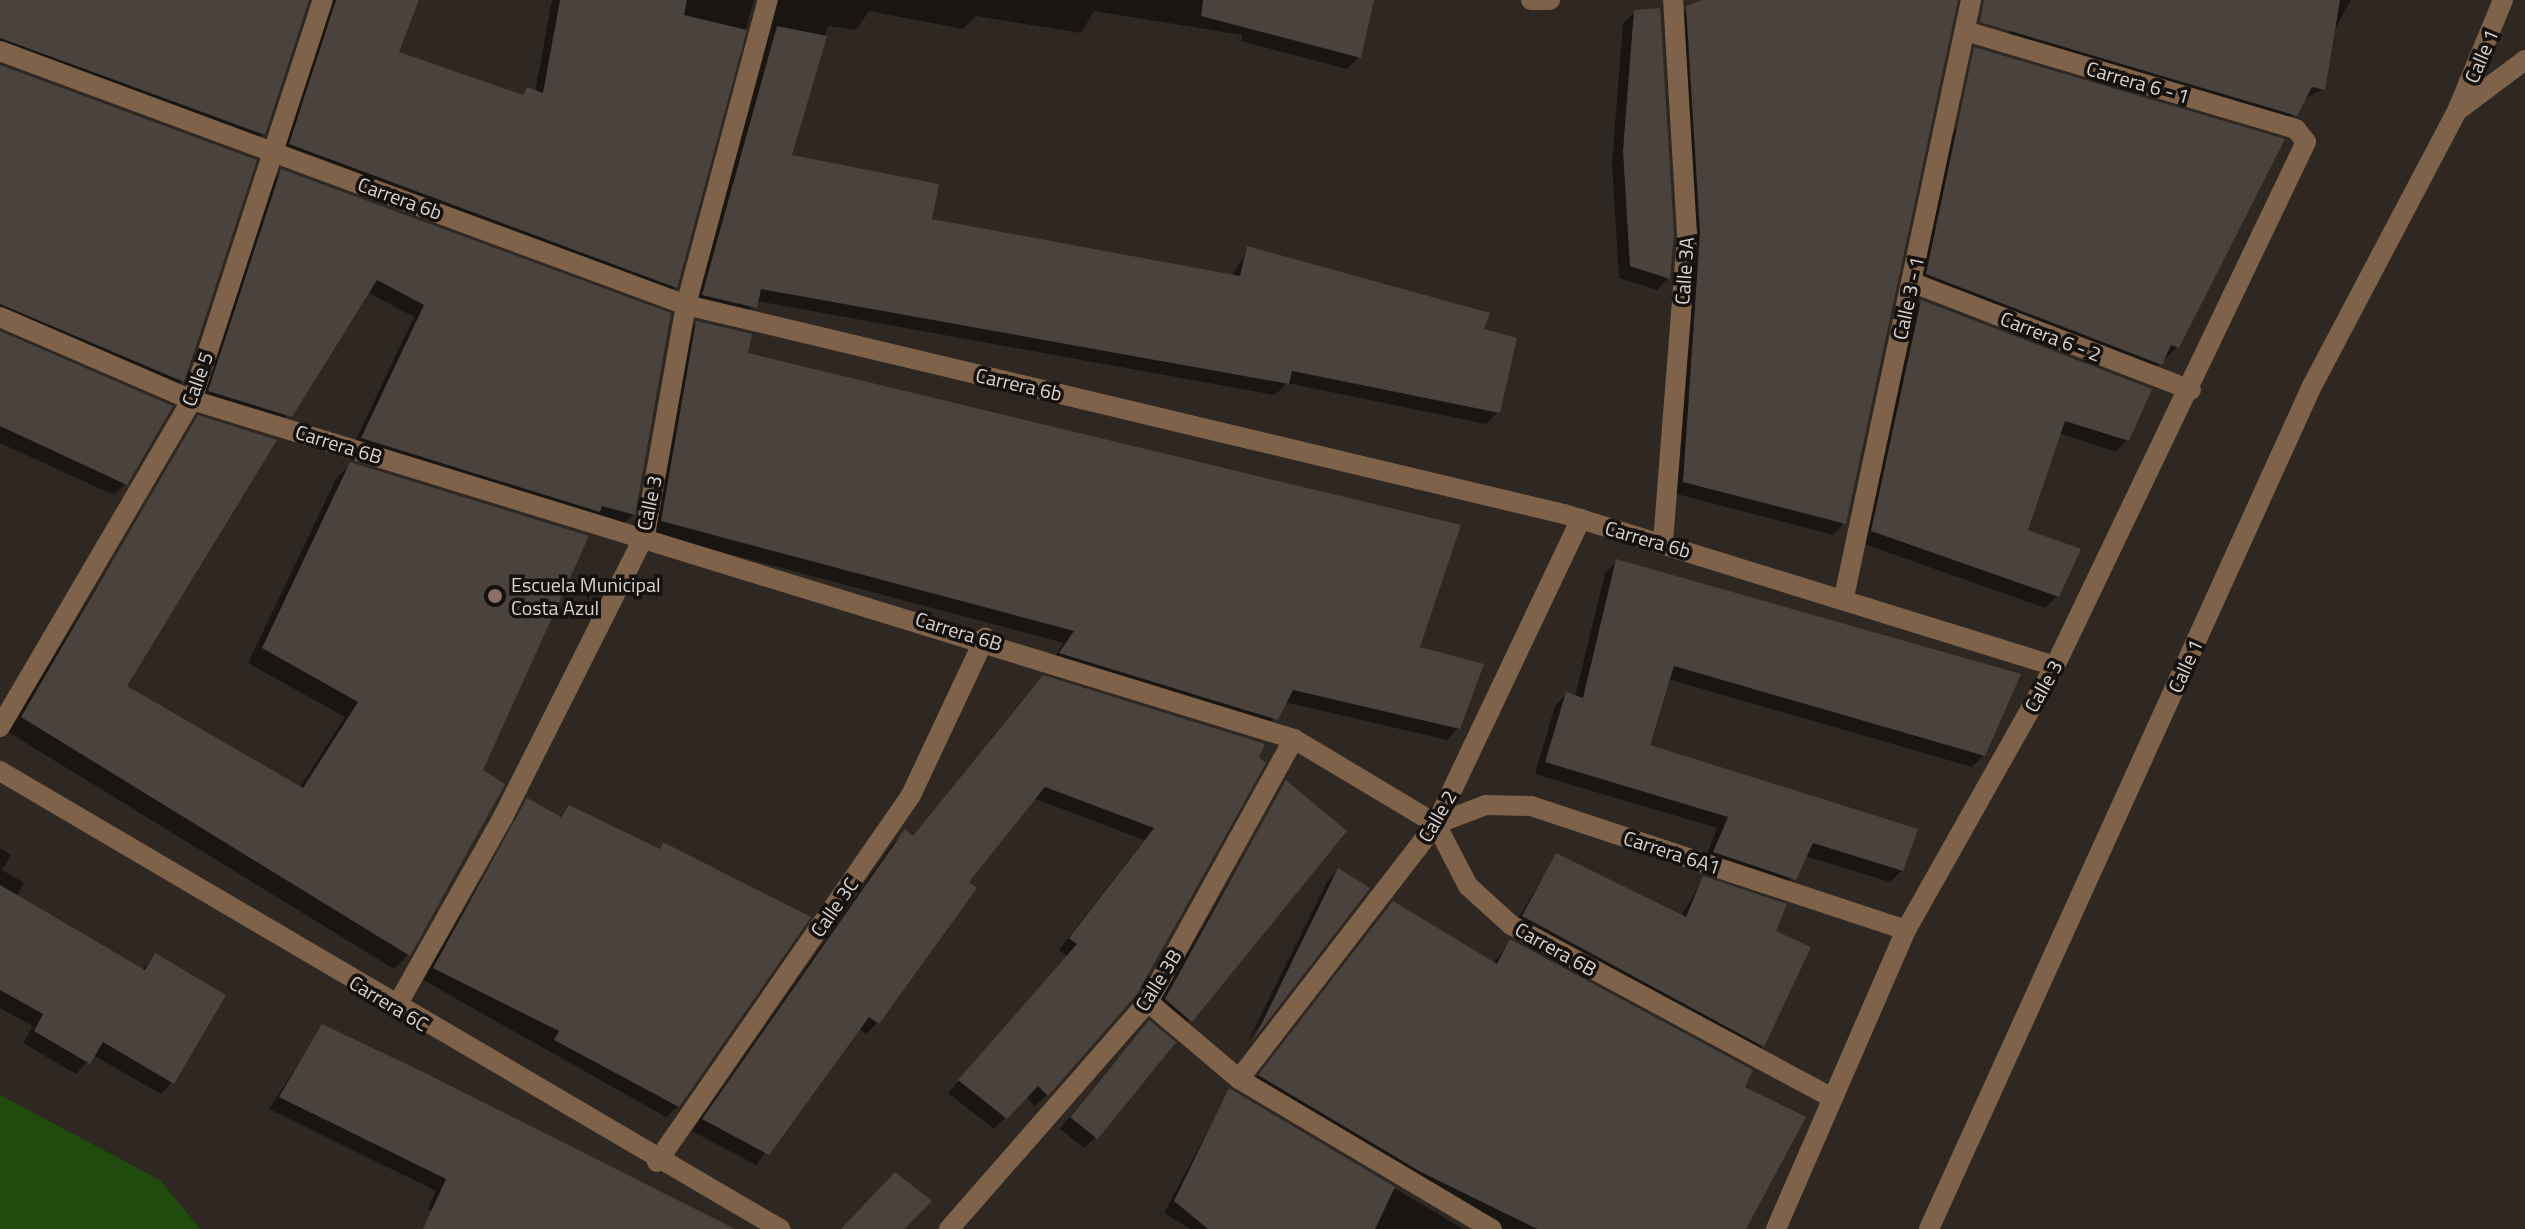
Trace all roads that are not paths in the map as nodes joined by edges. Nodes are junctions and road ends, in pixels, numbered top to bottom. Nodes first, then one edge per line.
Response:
1 (323, 0) edge
2 (768, 0) edge
3 (1531, 0) edge
4 (1550, 0) edge
5 (1673, 0) edge
6 (1971, 0) edge
7 (2503, 0) edge
8 (1965, 31) junction
9 (0, 51) edge
10 (2525, 60) edge
11 (2457, 111) junction
12 (2306, 142) joint
13 (271, 150) junction
14 (1911, 282) junction
15 (686, 305) junction
16 (0, 317) edge
17 (2191, 390) junction
18 (192, 400) junction
19 (1581, 519) junction
20 (645, 535) junction
21 (1663, 542) junction
22 (1844, 597) junction
23 (985, 638) junction
24 (2055, 666) junction
25 (0, 727) edge
26 (1294, 739) junction
27 (0, 771) edge
28 (1436, 824) junction
29 (1906, 930) junction
30 (1148, 1002) junction
31 (396, 1007) junction
32 (1239, 1079) junction
33 (1832, 1098) junction
34 (657, 1162) junction
35 (780, 1229) edge
36 (949, 1229) edge
37 (1492, 1229) edge
38 (1776, 1229) edge
39 (1929, 1229) edge

1 - 13 street, Calle 5
2 - 15 street, Calle 3
3 - 4 street
5 - 21 street, Calle 3A
6 - 8 street, Calle 3 - 1
7 - 11 street, Calle 1
8 - 12 street, Carrera 6 - 1
8 - 14 street, Calle 3 - 1
9 - 13 street, Carrera 6b
10 - 11 street, Calle 1
11 - 39 street, Calle 1
12 - 17 street, Calle 3
13 - 15 street, Carrera 6b
13 - 18 street, Calle 5
14 - 17 street, Carrera 6 - 2
14 - 22 street, Calle 3 - 1
15 - 19 street, Carrera 6b
15 - 20 street, Calle 3
16 - 18 street, Carrera 6B
17 - 24 street, Calle 3
18 - 20 street, Carrera 6B
18 - 25 street, Calle 5
19 - 21 street, Carrera 6b
19 - 28 street, Calle 2
20 - 23 street, Carrera 6B
20 - 31 street, Calle 3
21 - 22 street, Carrera 6b
22 - 24 street, Carrera 6b
23 - 26 street, Carrera 6B
23 - 34 street, Calle 3C
24 - 29 street, Calle 3
26 - 28 street, Carrera 6B
26 - 30 street, Calle 3B
27 - 31 street, Carrera 6C
28 - 29 street, Carrera 6A1
28 - 32 street, Calle 2
28 - 33 street, Carrera 6B
29 - 33 street, Calle 3
30 - 32 street
30 - 36 street, Calle 3B
31 - 34 street, Carrera 6C
32 - 37 street
33 - 38 street, Calle 3
34 - 35 street, Carrera 6C

